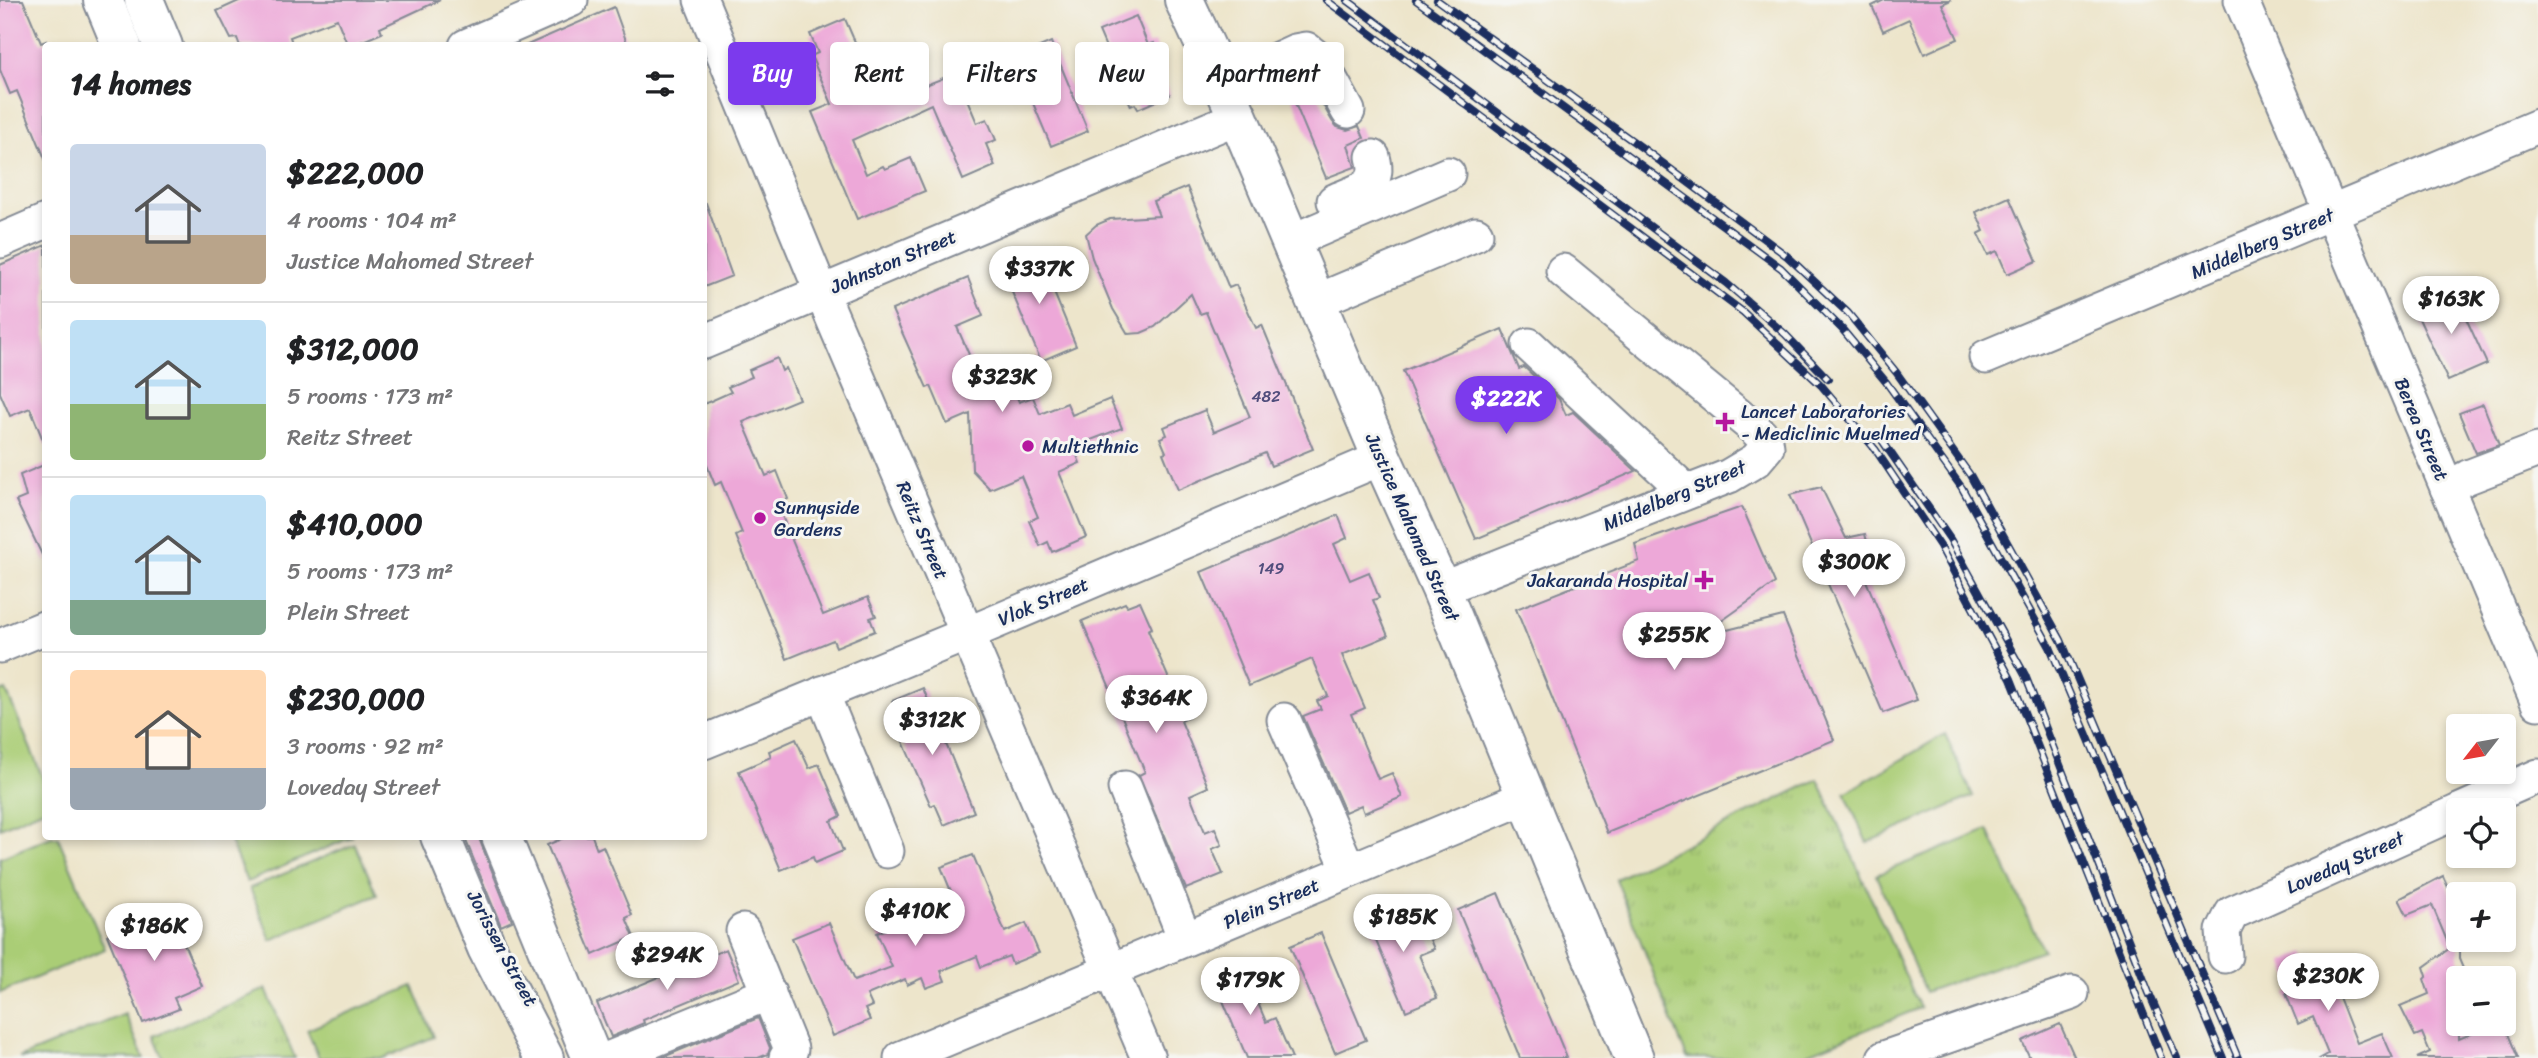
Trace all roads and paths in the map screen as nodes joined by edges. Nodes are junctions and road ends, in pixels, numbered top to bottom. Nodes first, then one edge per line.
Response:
1 (103, 0) edge
2 (112, 0) edge
3 (128, 0) edge
4 (144, 0) edge
5 (571, 0) edge
6 (701, 0) edge
7 (1184, 0) edge
8 (2241, 0) edge
9 (120, 42) edge
10 (130, 42) edge
11 (145, 42) edge
12 (161, 42) edge
13 (475, 42) edge
14 (1204, 42) edge
15 (1344, 102) edge
16 (1220, 105) edge
17 (1233, 105) edge
18 (1349, 111) dead end
19 (2538, 126) edge
20 (1373, 156) dead end
21 (1448, 174) dead end
22 (2331, 214) junction
23 (42, 223) edge
24 (1288, 232) junction
25 (1476, 234) dead end
26 (0, 241) edge
27 (1563, 271) dead end
28 (821, 291) junction
29 (1317, 301) junction
30 (707, 341) edge
31 (1529, 345) dead end
32 (1986, 357) dead end
33 (2538, 450) edge
34 (1382, 458) junction
35 (2447, 488) junction
36 (1688, 492) junction
37 (1441, 589) junction
38 (42, 628) edge
39 (967, 634) junction
40 (0, 646) edge
41 (822, 694) junction
42 (2538, 704) edge
43 (1283, 720) dead end
44 (707, 741) edge
45 (2538, 776) edge
46 (1125, 788) dead end
47 (1525, 797) junction
48 (2489, 798) edge
49 (2446, 817) edge
50 (442, 840) edge
51 (451, 840) edge
52 (489, 840) edge
53 (503, 840) edge
54 (887, 851) dead end
55 (1349, 870) junction
56 (743, 931) dead end
57 (1185, 939) junction
58 (2225, 956) dead end
59 (1110, 970) junction
60 (769, 993) junction
61 (2072, 993) dead end
62 (544, 1058) edge
63 (559, 1058) edge
64 (576, 1058) edge
65 (592, 1058) edge
66 (610, 1058) edge
67 (786, 1058) edge
68 (901, 1058) edge
69 (1148, 1058) edge
70 (1634, 1058) edge
71 (1885, 1058) edge

1 - 9 main road
2 - 10 street
3 - 11 street
4 - 12 main road
5 - 13 street
6 - 28 street, Reitz Street
7 - 14 main road, Justice Mahomed Street
8 - 22 street, Berea Street
15 - 18 street, Johnston Street
16 - 28 street, Johnston Street
17 - 24 main road, Justice Mahomed Street
19 - 22 street, Middelberg Street
20 - 24 street
21 - 24 street
22 - 32 street, Middelberg Street
22 - 35 street, Berea Street
23 - 26 street
24 - 29 main road, Justice Mahomed Street
25 - 29 street
27 - 36 street, Middelberg Street
28 - 30 street, Johnston Street
28 - 39 street, Reitz Street
29 - 34 main road, Justice Mahomed Street
31 - 36 street
33 - 35 street
34 - 37 main road, Justice Mahomed Street
34 - 39 street, Vlok Street
35 - 42 street, Berea Street
36 - 37 street, Middelberg Street
37 - 47 main road, Justice Mahomed Street
38 - 40 street
39 - 41 street, Vlok Street
39 - 59 street, Reitz Street
41 - 44 street, Vlok Street
41 - 54 street
43 - 55 street
45 - 48 street, Loveday Street
46 - 57 street
47 - 55 street, Plein Street
47 - 70 main road, Justice Mahomed Street
49 - 58 street, Loveday Street
50 - 62 main road, Jorissen Street
51 - 63 street, Jorissen Street
52 - 64 street, Jorissen Street
53 - 65 main road, Jorissen Street
55 - 57 street, Plein Street
56 - 60 street
57 - 59 street, Plein Street
59 - 68 street, Plein Street
59 - 69 street, Reitz Street
60 - 66 street
60 - 67 street
61 - 71 street

